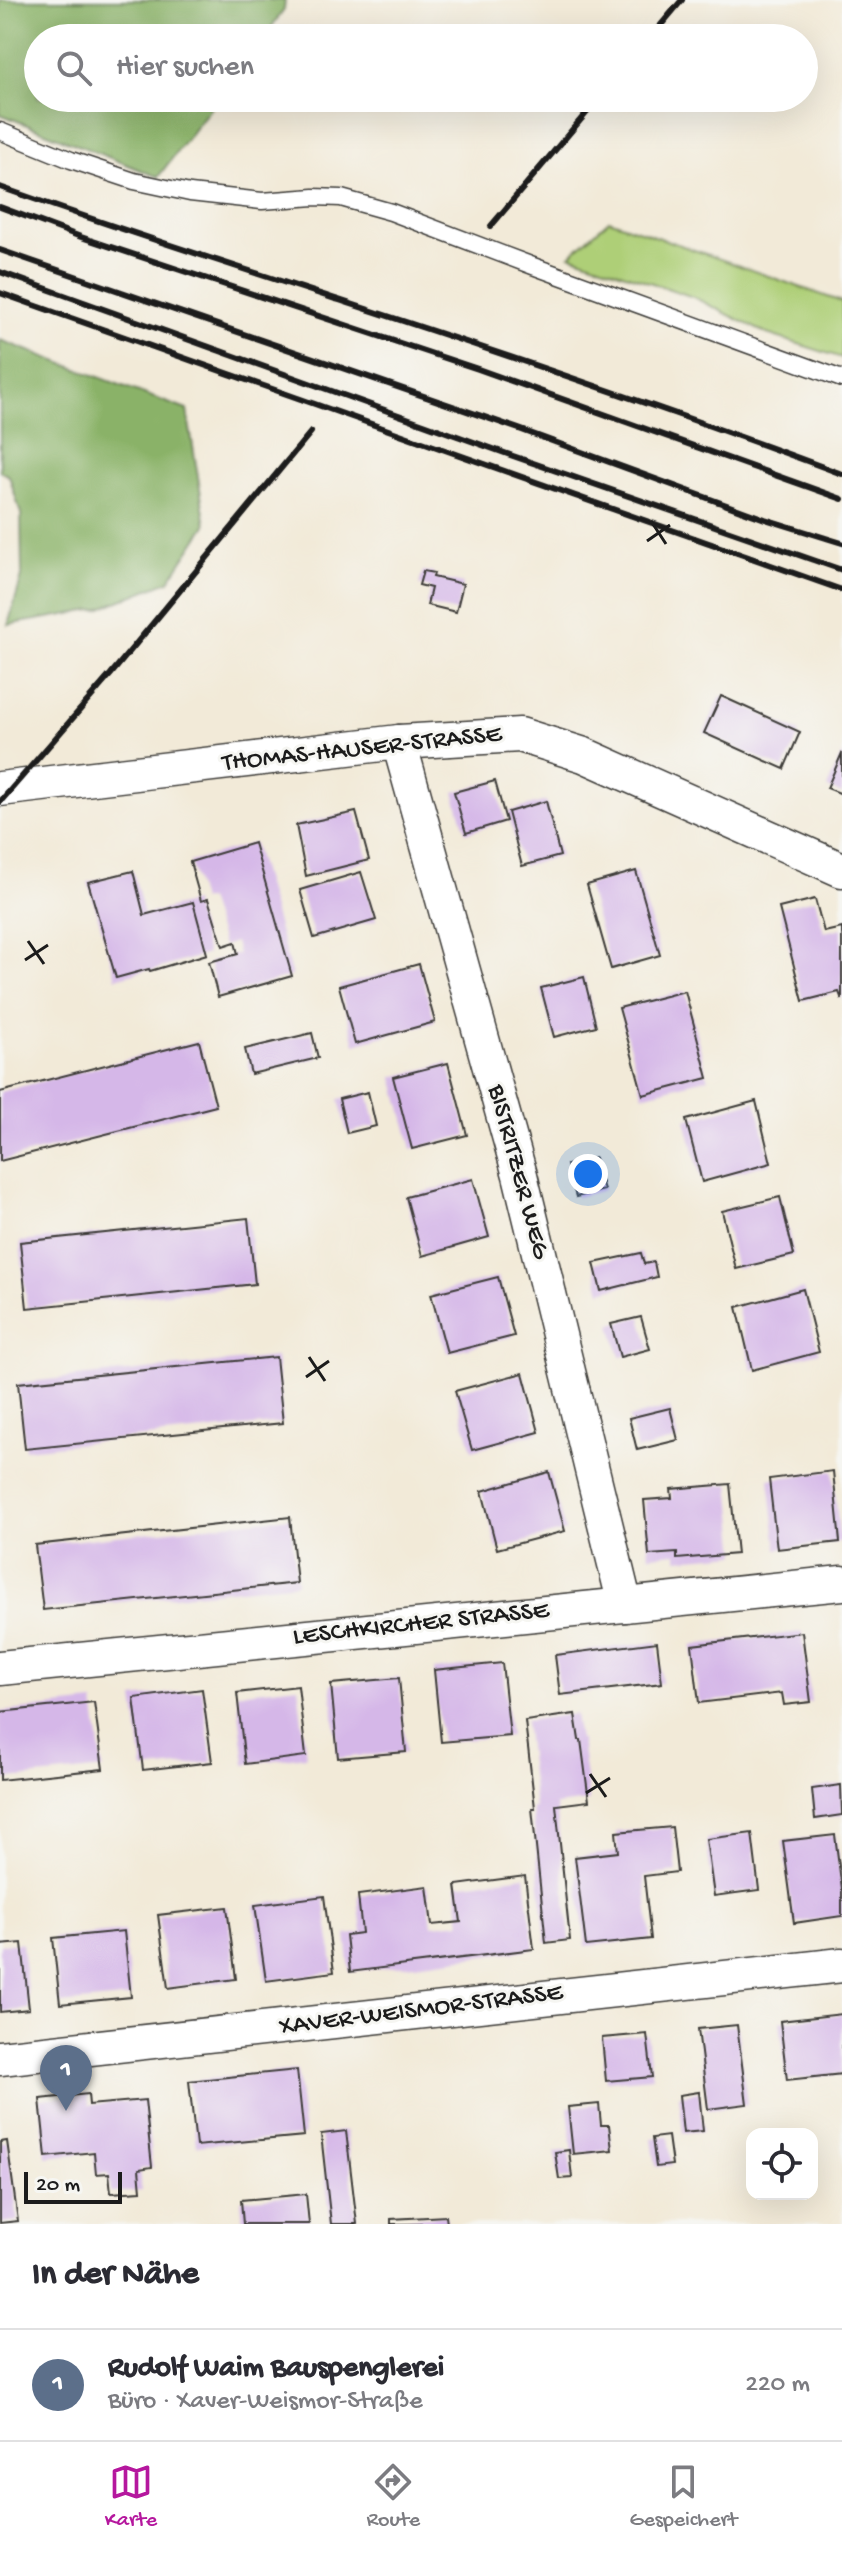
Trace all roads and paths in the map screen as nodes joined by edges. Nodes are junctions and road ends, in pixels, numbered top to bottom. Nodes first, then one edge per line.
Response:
1 (0, 131) edge
2 (842, 379) edge
3 (399, 742) junction
4 (0, 789) edge
5 (842, 870) edge
6 (842, 1583) edge
7 (625, 1605) junction
8 (0, 1668) edge
9 (842, 1965) edge
10 (0, 2058) edge

1 - 2 lane
3 - 4 street, THOMAS-HAUSER-STRASSE
3 - 5 street, THOMAS-HAUSER-STRASSE
3 - 7 street, BISTRITZER WEG
6 - 7 street, LESCHKIRCHER STRASSE
7 - 8 street, LESCHKIRCHER STRASSE
9 - 10 street, XAVER-WEISMOR-STRASSE

